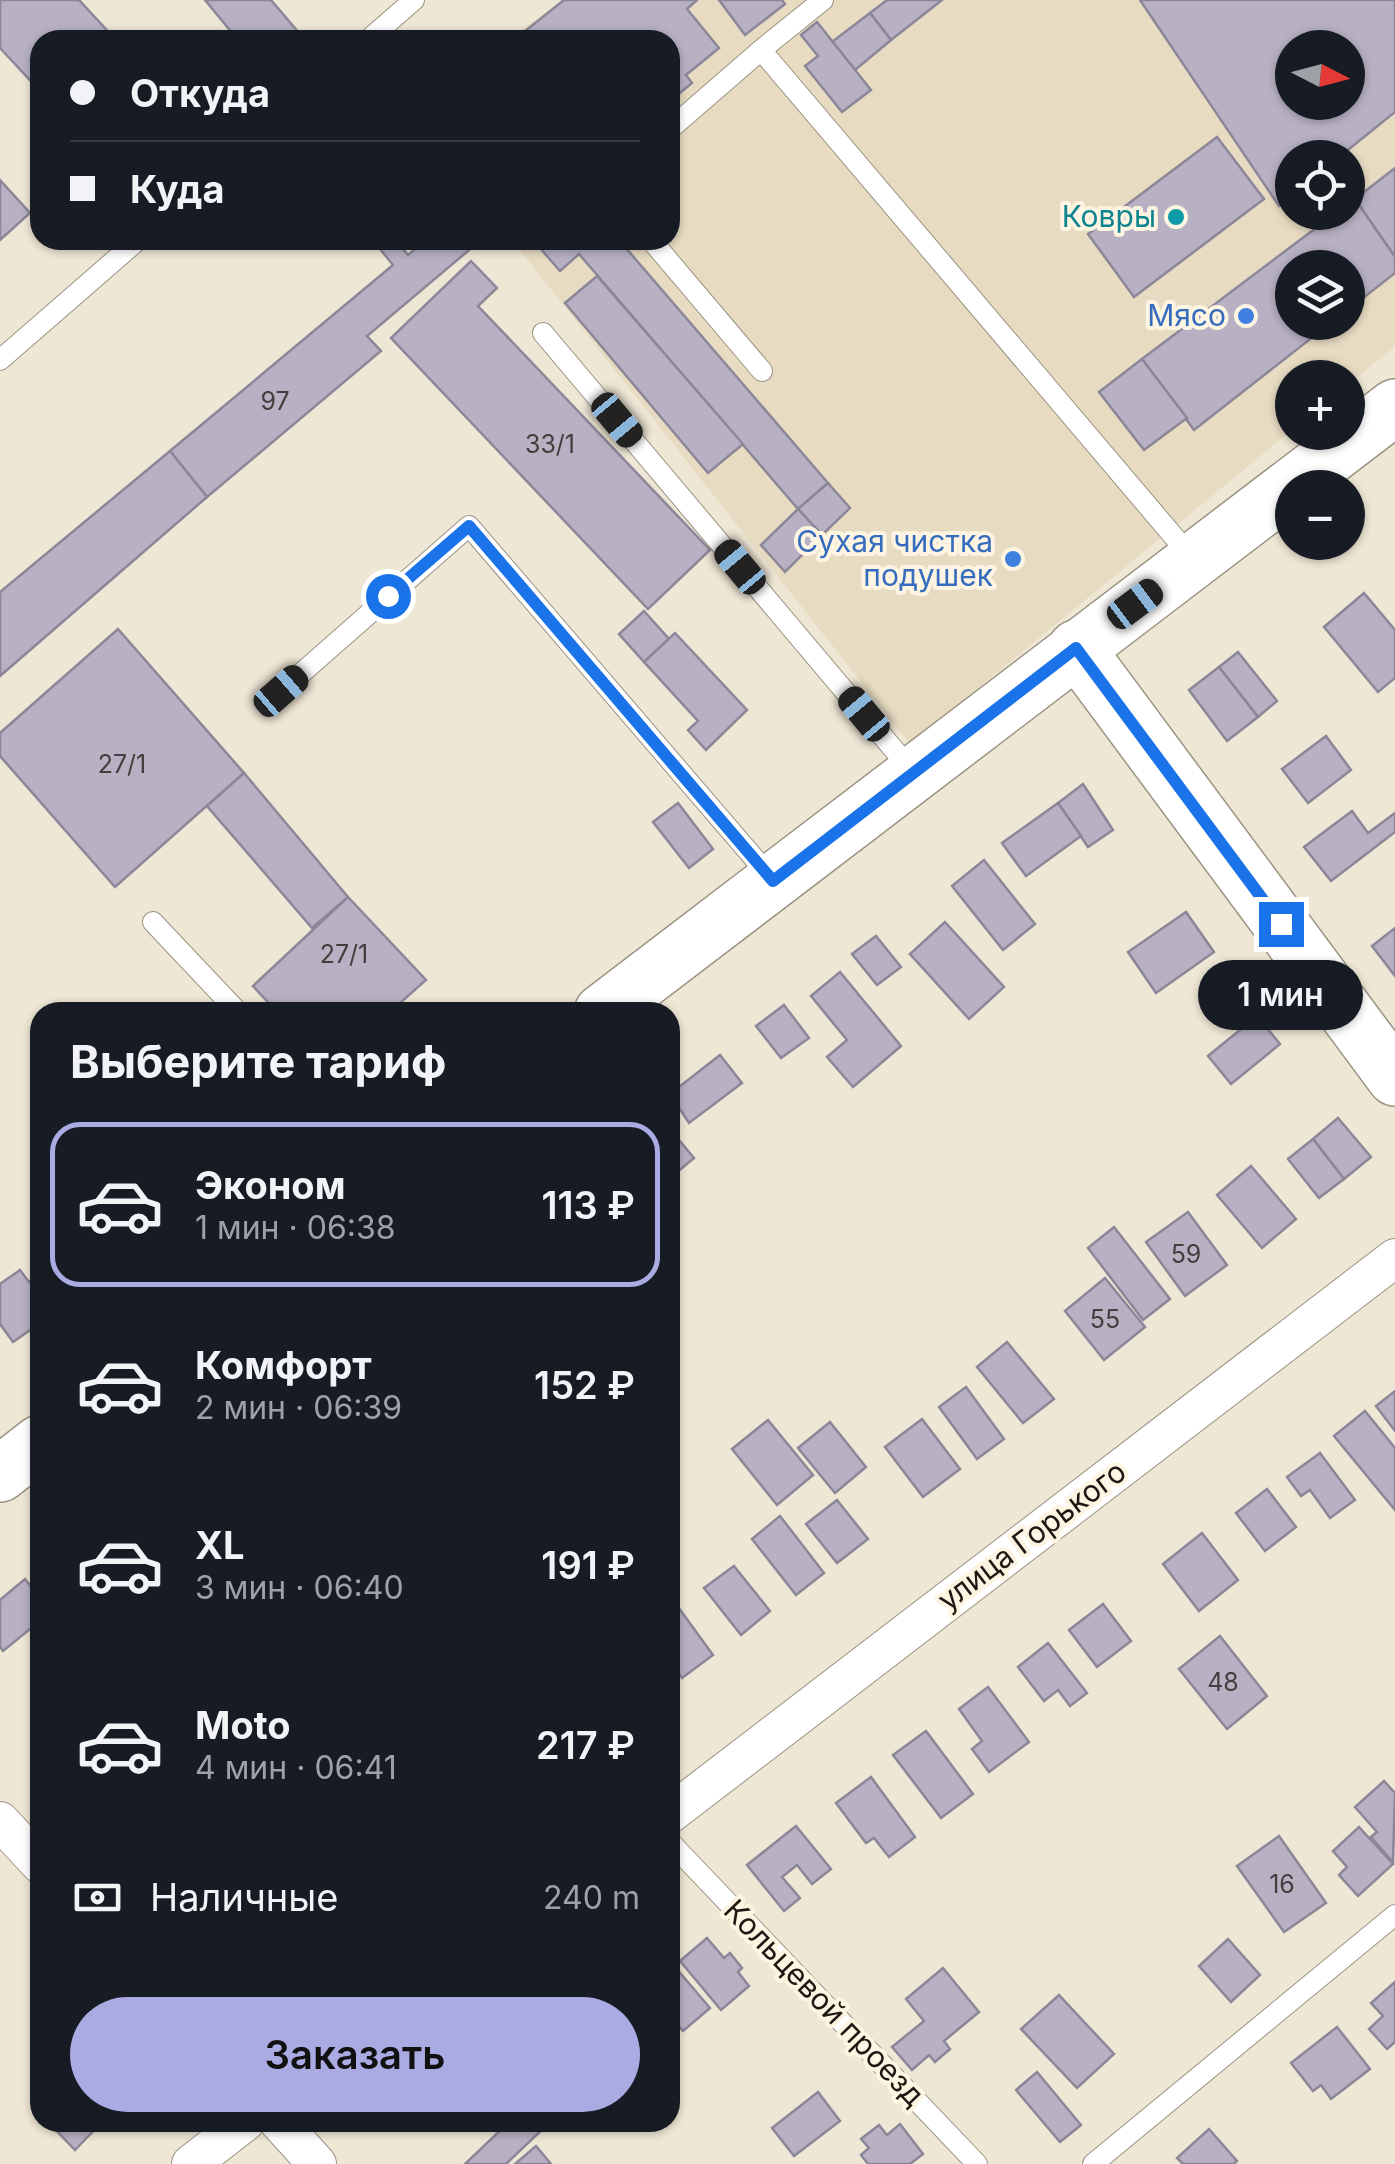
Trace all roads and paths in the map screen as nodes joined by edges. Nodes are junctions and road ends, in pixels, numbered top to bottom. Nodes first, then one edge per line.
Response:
1 (414, 0) edge
2 (822, 0) edge
3 (380, 30) edge
4 (761, 50) junction
5 (680, 121) edge
6 (126, 250) edge
7 (659, 250) edge
8 (543, 332) dead end
9 (0, 360) edge
10 (762, 372) dead end
11 (1395, 407) edge
12 (1193, 560) junction
13 (1076, 648) junction
14 (281, 691) dead end
15 (914, 773) junction
16 (773, 881) junction
17 (154, 922) dead end
18 (229, 1002) edge
19 (615, 1002) edge
20 (1395, 1078) edge
21 (1395, 1258) edge
22 (30, 1452) edge
23 (0, 1474) edge
24 (680, 1806) edge
25 (0, 1821) edge
26 (680, 1852) edge
27 (30, 1853) edge
28 (1395, 1914) edge
29 (232, 2132) edge
30 (288, 2132) edge
31 (191, 2164) edge
32 (317, 2164) edge
33 (977, 2164) edge
34 (1093, 2164) edge

1 - 3 lane
2 - 4 lane
4 - 5 lane
4 - 12 lane
6 - 9 lane
7 - 10 lane
8 - 15 lane
11 - 12 street
12 - 13 street
13 - 15 street
13 - 20 street
14 - 16 lane
15 - 16 street
16 - 19 street
17 - 18 lane
21 - 24 street, улица Горького
22 - 23 street
25 - 27 street
26 - 33 lane, Кольцевой проезд
28 - 34 lane
29 - 31 street
30 - 32 street

